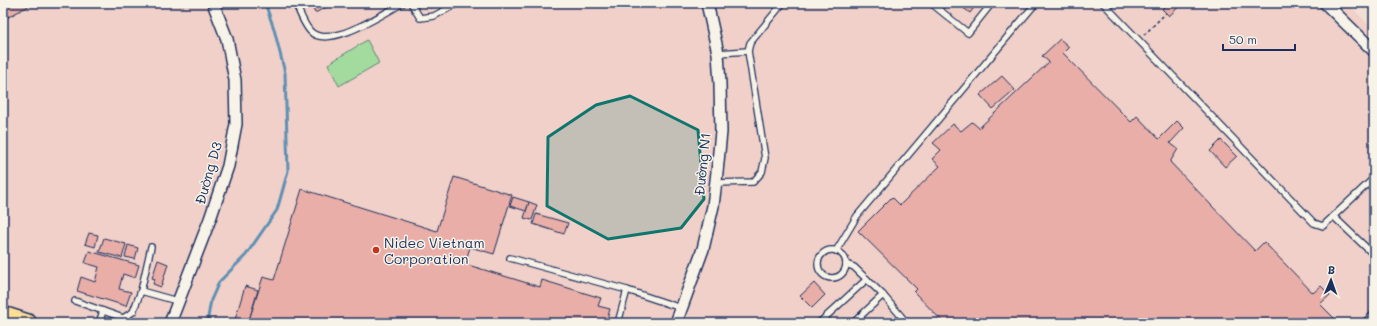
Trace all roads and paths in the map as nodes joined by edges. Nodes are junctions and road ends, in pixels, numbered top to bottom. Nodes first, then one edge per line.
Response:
1 (213, 3) edge
2 (295, 3) edge
3 (403, 3) edge
4 (411, 3) edge
5 (458, 3) edge
6 (707, 3) edge
7 (783, 3) edge
8 (931, 3) edge
9 (992, 3) edge
10 (1036, 3) edge
11 (1103, 3) edge
12 (1326, 3) edge
13 (1166, 13) dead end
14 (1139, 41) junction
15 (748, 51) junction
16 (1374, 51) edge
17 (718, 53) junction
18 (1374, 178) edge
19 (716, 183) junction
20 (1333, 216) junction
21 (151, 247) dead end
22 (836, 251) junction
23 (1374, 255) edge
24 (510, 258) dead end
25 (846, 264) junction
26 (867, 279) junction
27 (627, 290) junction
28 (142, 291) junction
29 (883, 295) junction
30 (75, 301) dead end
31 (177, 301) junction
32 (680, 308) junction
33 (103, 311) junction
34 (1374, 314) edge
35 (3, 315) edge
36 (3, 322) edge
37 (6, 323) edge
38 (28, 323) edge
39 (99, 323) edge
40 (170, 323) edge
41 (618, 323) edge
42 (676, 323) edge
43 (819, 323) edge
44 (853, 323) edge
45 (907, 323) edge
46 (1364, 323) edge

1 - 31 street, Đường D3
2 - 3 lane
4 - 5 lane
6 - 17 street, Đường N1
7 - 15 lane
8 - 9 lane
10 - 22 lane
11 - 14 lane
12 - 16 street
13 - 14 path
14 - 20 lane
15 - 17 lane
15 - 19 lane
17 - 19 street, Đường N1
18 - 20 lane
19 - 32 street, Đường N1
20 - 23 lane
21 - 28 lane
22 - 25 lane
22 - 25 lane
24 - 27 lane
25 - 26 lane
26 - 29 lane
26 - 43 lane
27 - 32 lane
27 - 41 lane
28 - 31 lane
28 - 33 lane
29 - 44 lane
29 - 45 lane
30 - 33 lane
31 - 40 street, Đường D3
32 - 42 street, Đường N1
33 - 39 lane
34 - 46 lane
35 - 38 main road
36 - 37 main road

